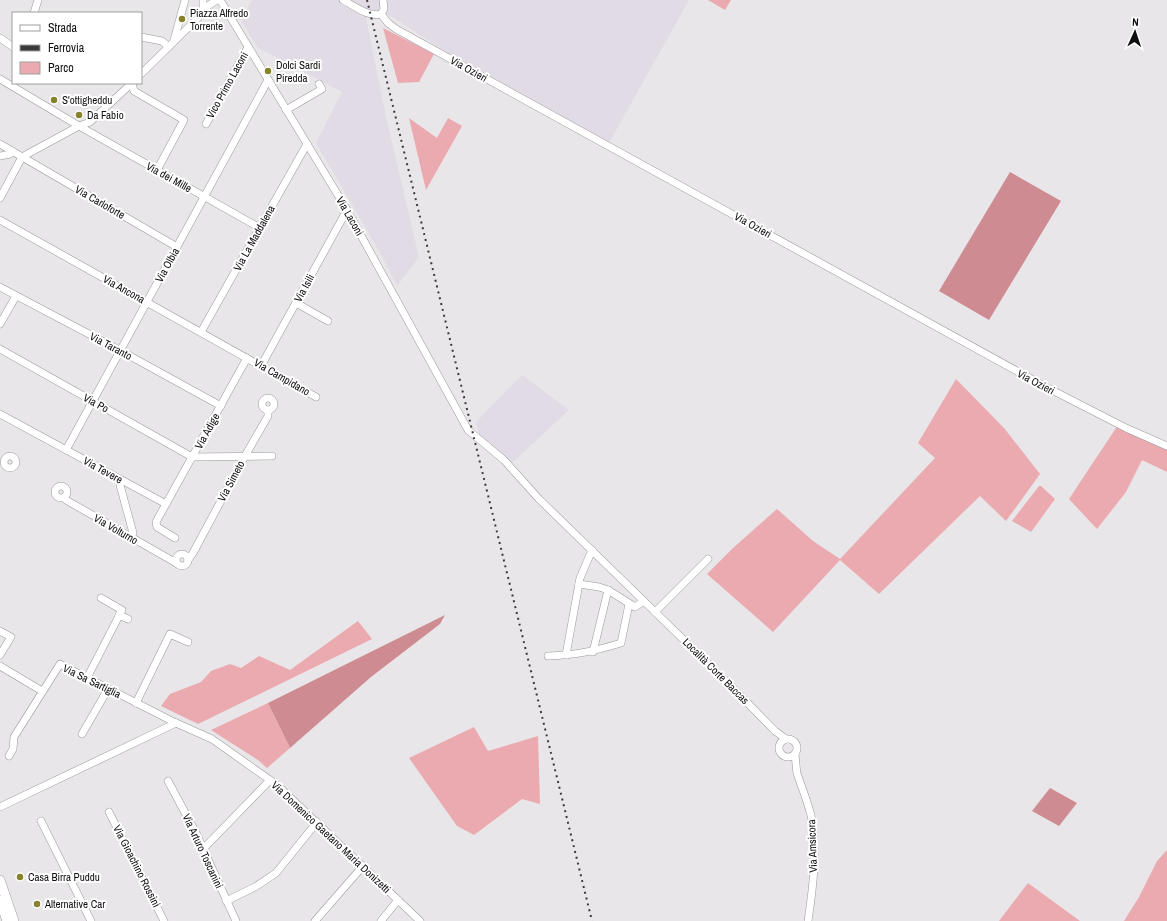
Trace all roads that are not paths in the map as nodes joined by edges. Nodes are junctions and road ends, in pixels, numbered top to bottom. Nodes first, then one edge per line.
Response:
1 (38, 0) edge
2 (185, 0) edge
3 (203, 0) edge
4 (217, 0) edge
5 (220, 0) edge
6 (343, 0) edge
7 (383, 0) edge
8 (203, 9) junction
9 (34, 12) edge
10 (381, 14) junction
11 (142, 37) edge
12 (0, 38) edge
13 (171, 45) junction
14 (12, 46) edge
15 (248, 47) junction
16 (142, 73) edge
17 (0, 79) edge
18 (268, 80) junction
19 (131, 84) edge
20 (132, 84) edge
21 (319, 84) dead end
22 (286, 110) junction
23 (206, 124) dead end
24 (79, 126) junction
25 (0, 144) edge
26 (307, 144) junction
27 (12, 151) junction
28 (0, 156) edge
29 (22, 157) junction
30 (158, 170) junction
31 (204, 197) junction
32 (0, 198) edge
33 (347, 210) junction
34 (0, 220) edge
35 (260, 228) junction
36 (177, 247) junction
37 (0, 287) edge
38 (16, 296) junction
39 (147, 302) junction
40 (296, 303) junction
41 (328, 321) dead end
42 (0, 324) edge
43 (201, 332) junction
44 (0, 349) edge
45 (121, 351) junction
46 (247, 358) junction
47 (261, 366) junction
48 (316, 397) dead end
49 (93, 401) junction
50 (221, 406) junction
51 (268, 410) dead end
52 (0, 414) edge
53 (474, 435) joint
54 (1167, 446) edge
55 (66, 450) junction
56 (245, 456) junction
57 (272, 456) dead end
58 (192, 457) junction
59 (121, 480) junction
60 (64, 497) dead end
61 (166, 504) junction
62 (131, 537) junction
63 (175, 538) dead end
64 (592, 550) junction
65 (186, 557) junction
66 (708, 559) dead end
67 (174, 560) junction
68 (579, 584) junction
69 (608, 590) junction
70 (101, 598) dead end
71 (644, 600) junction
72 (629, 604) junction
73 (656, 612) junction
74 (119, 615) junction
75 (128, 619) dead end
76 (0, 631) edge
77 (188, 642) dead end
78 (593, 652) junction
79 (0, 655) edge
80 (548, 656) dead end
81 (566, 656) junction
82 (0, 666) edge
83 (87, 678) junction
84 (108, 689) junction
85 (42, 691) junction
86 (136, 703) junction
87 (176, 723) junction
88 (82, 734) dead end
89 (783, 741) junction
90 (795, 755) junction
91 (9, 756) dead end
92 (786, 758) junction
93 (797, 772) junction
94 (270, 780) junction
95 (168, 781) dead end
96 (0, 807) edge
97 (109, 812) dead end
98 (41, 821) dead end
99 (317, 822) junction
100 (203, 849) junction
101 (363, 866) junction
102 (0, 880) edge
103 (0, 900) edge
104 (226, 900) junction
105 (398, 900) junction
106 (7, 921) edge
107 (14, 921) edge
108 (91, 921) edge
109 (164, 921) edge
110 (236, 921) edge
111 (316, 921) edge
112 (381, 921) edge
113 (420, 921) edge
114 (808, 921) edge

1 - 9 street
2 - 13 street
3 - 8 street
4 - 8 street
5 - 15 street, Via Laconi
6 - 10 street
7 - 10 street
8 - 13 street
10 - 54 street, Via Ozieri
11 - 13 street
12 - 14 street
13 - 16 street
15 - 18 street, Via Laconi
15 - 23 street, Vico Primo Laconi
17 - 24 street, Via dei Mille
18 - 22 street, Via Laconi
18 - 31 street, Via Olbia
19 - 24 street
20 - 30 street
21 - 22 street
22 - 26 street, Via Laconi
24 - 29 street
24 - 30 street, Via dei Mille
25 - 27 street, Via Carloforte
26 - 33 street, Via Laconi
26 - 35 street, Via La Maddalena
27 - 28 street
27 - 29 street, Via Carloforte
29 - 32 street
29 - 36 street, Via Carloforte
30 - 31 street, Via dei Mille
31 - 35 street, Via dei Mille
31 - 36 street, Via Olbia
33 - 40 street, Via Isili
33 - 53 street, Via Laconi
34 - 39 street, Via Ancona
35 - 43 street, Via La Maddalena
36 - 39 street, Via Olbia
37 - 38 street, Via Taranto
38 - 42 street
38 - 45 street, Via Taranto
39 - 43 street, Via Ancona
39 - 45 street, Via Olbia
40 - 41 street
40 - 47 street, Via Isili
43 - 46 street, Via Ancona
44 - 49 street, Via Po
45 - 49 street, Via Olbia
45 - 50 street, Via Taranto
46 - 47 street, Via Campidano
46 - 50 street, Via Adige
47 - 48 street, Via Campidano
49 - 55 street, Via Olbia
49 - 58 street, Via Po
50 - 58 street, Via Adige
51 - 56 street, Via Simeto
52 - 55 street, Via Tevere
53 - 64 street, Località Corte Baccas
55 - 59 street, Via Tevere
56 - 57 street
56 - 58 street
56 - 65 street, Via Simeto
58 - 61 street, Via Adige
59 - 61 street, Via Tevere
59 - 62 street
60 - 62 street, Via Volturno
61 - 63 street
62 - 67 street, Via Volturno
64 - 68 street
64 - 71 street, Località Corte Baccas
65 - 67 street
65 - 67 street
66 - 73 street
68 - 69 street
68 - 81 street
69 - 72 street
69 - 78 street
70 - 74 street
71 - 72 street
71 - 73 street, Località Corte Baccas
72 - 78 street
73 - 89 street, Località Corte Baccas
74 - 75 street
74 - 83 street
76 - 79 street
77 - 86 street
78 - 81 street
80 - 81 street
82 - 85 street
83 - 84 street, Via Sa Sartiglia
83 - 85 street, Via Sa Sartiglia
84 - 86 street, Via Sa Sartiglia
84 - 88 street
85 - 91 street
86 - 87 street, Via Sa Sartiglia
87 - 94 street, Via Domenico Gaetano Maria Donizetti
87 - 96 street
89 - 90 street
89 - 92 street
90 - 92 street
90 - 93 street, Via Amsicora
92 - 93 street, Via Amsicora
93 - 114 street, Via Amsicora
94 - 99 street, Via Domenico Gaetano Maria Donizetti
94 - 100 street
95 - 100 street, Via Arturo Toscanini
97 - 109 street, Via Gioachino Rossini
98 - 108 street
99 - 101 street, Via Domenico Gaetano Maria Donizetti
99 - 104 street
100 - 104 street, Via Arturo Toscanini
101 - 105 street, Via Domenico Gaetano Maria Donizetti
101 - 111 street
102 - 107 main road
103 - 106 main road
104 - 110 street, Via Arturo Toscanini
105 - 112 street
105 - 113 street, Via Domenico Gaetano Maria Donizetti

